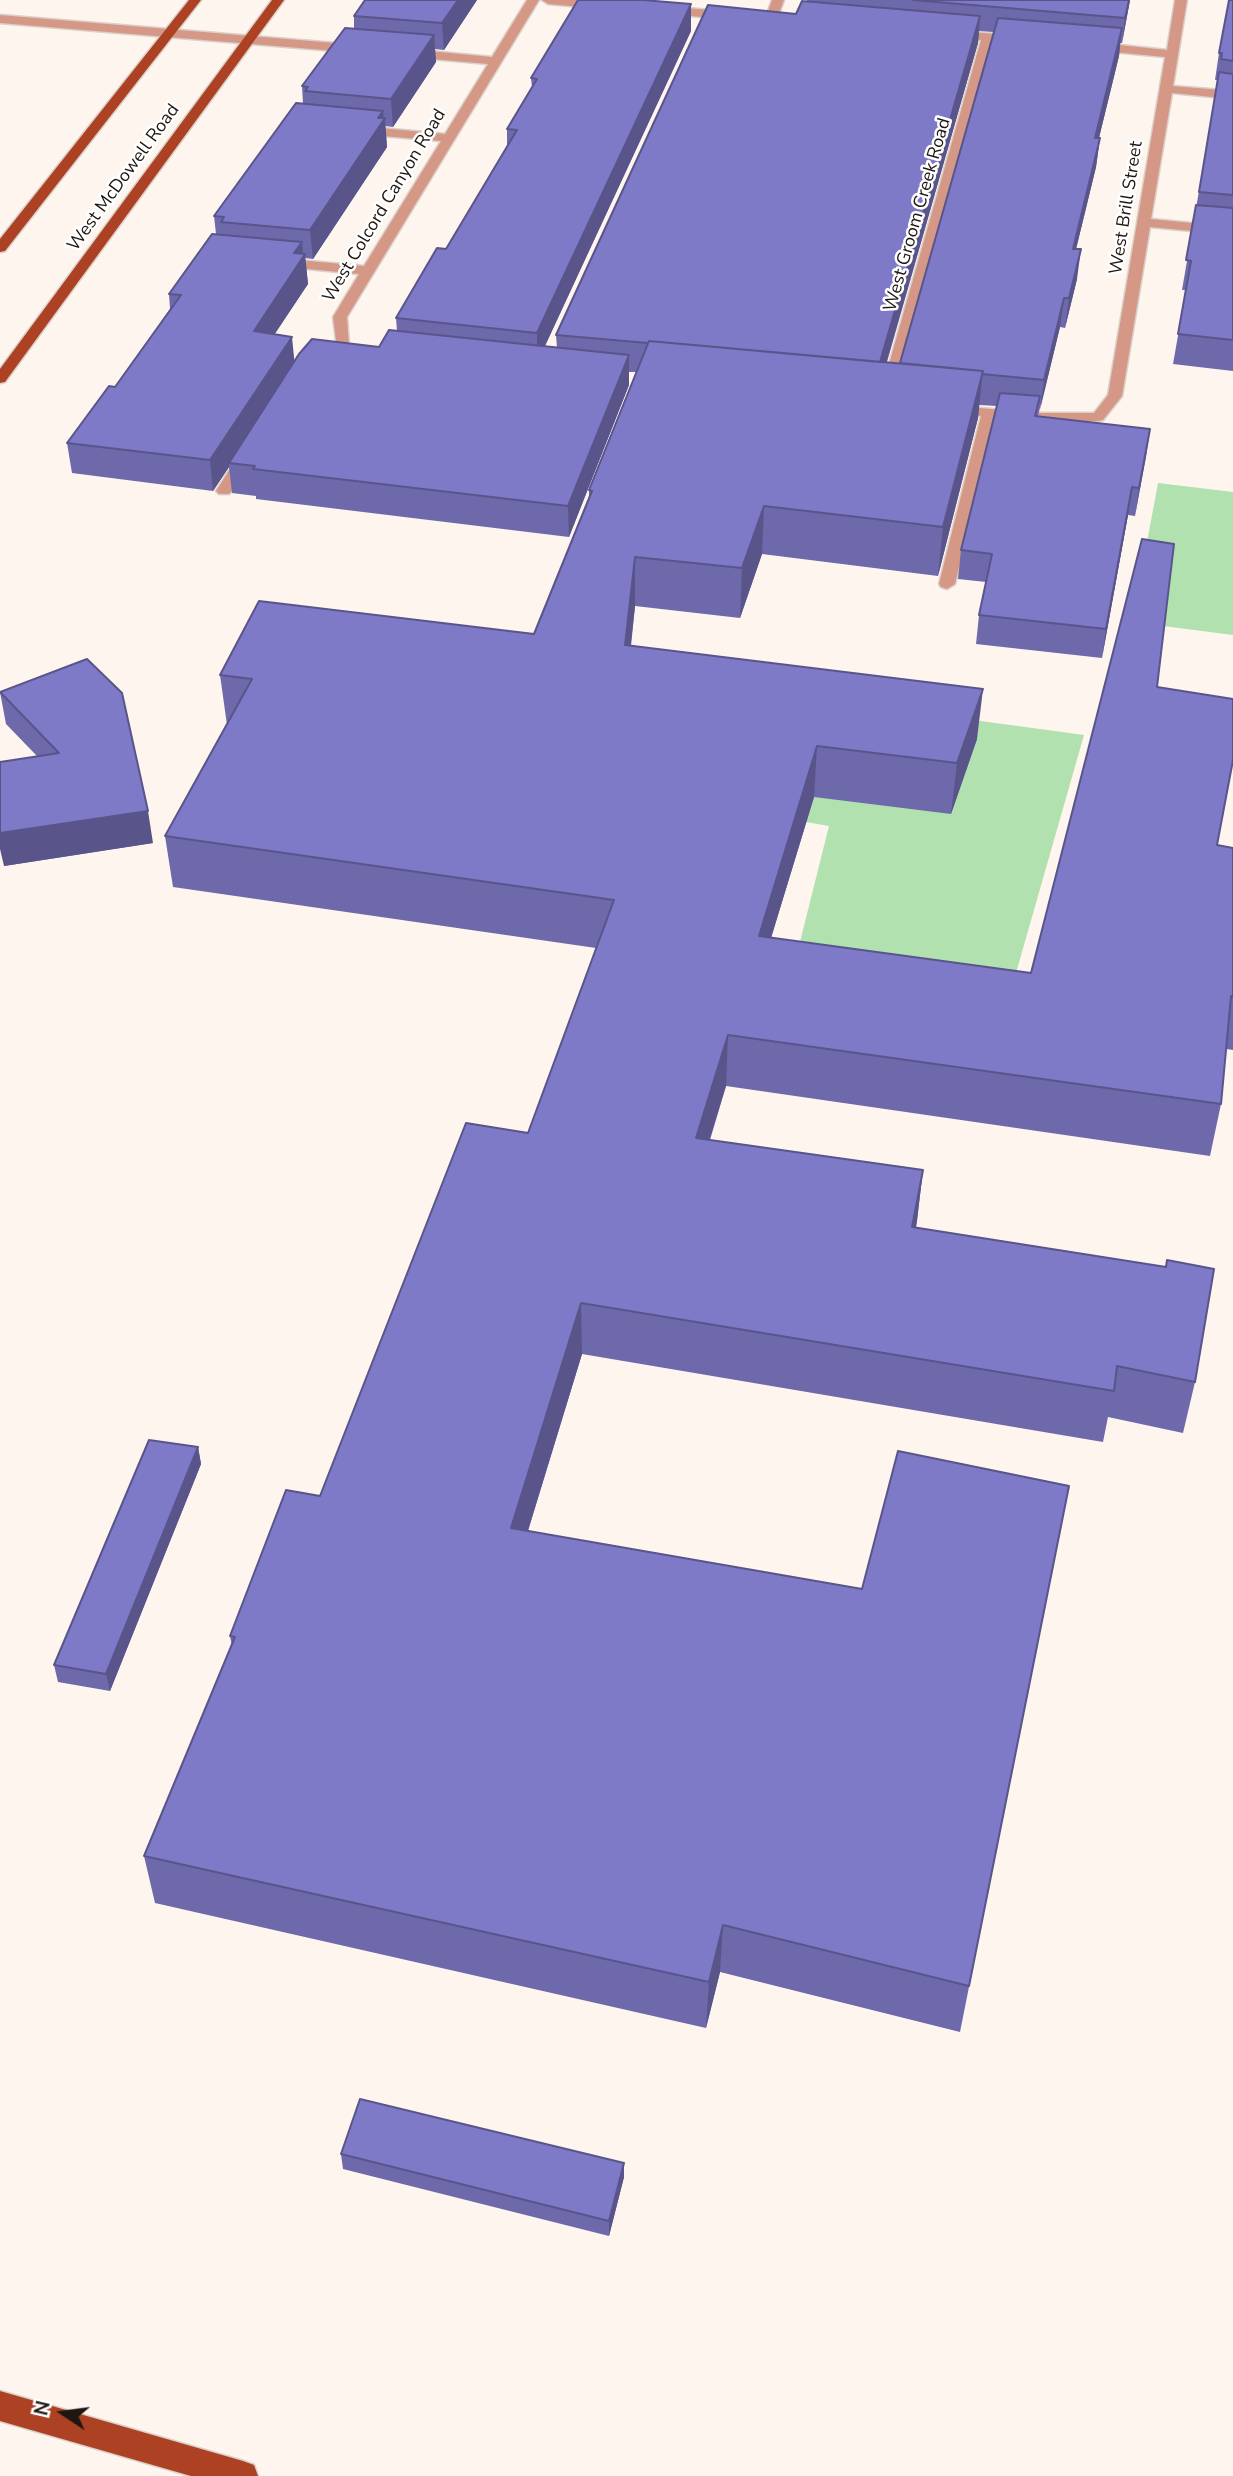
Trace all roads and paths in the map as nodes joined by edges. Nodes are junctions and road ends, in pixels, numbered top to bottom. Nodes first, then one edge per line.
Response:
1 (195, 0) edge
2 (278, 0) edge
3 (533, 0) edge
4 (548, 0) edge
5 (778, 0) edge
6 (1181, 0) edge
7 (614, 6) edge
8 (654, 9) edge
9 (761, 18) junction
10 (0, 19) edge
11 (785, 20) edge
12 (170, 32) junction
13 (935, 33) edge
14 (988, 37) junction
15 (250, 39) junction
16 (1027, 41) edge
17 (1080, 45) edge
18 (375, 50) edge
19 (389, 52) edge
20 (1170, 54) junction
21 (494, 61) junction
22 (1165, 89) junction
23 (1233, 95) edge
24 (343, 129) edge
25 (448, 138) junction
26 (1143, 222) junction
27 (1233, 231) edge
28 (0, 248) edge
29 (265, 261) edge
30 (369, 271) junction
31 (343, 348) edge
32 (0, 379) edge
33 (892, 403) edge
34 (940, 407) edge
35 (989, 412) junction
36 (252, 447) edge
37 (225, 491) dead end
38 (947, 584) dead end
39 (0, 2406) edge
40 (243, 2476) edge

1 - 12 main road
2 - 15 main road, West McDowell Road
3 - 21 street, West Colcord Canyon Road
4 - 7 street
5 - 9 street
6 - 20 street, West Brill Street
8 - 9 street
9 - 11 street
10 - 12 street
12 - 15 street
12 - 28 main road
13 - 14 street
14 - 16 street
14 - 33 street, West Groom Creek Road
15 - 18 street
15 - 32 main road, West McDowell Road
17 - 20 street
19 - 21 street
20 - 22 street, West Brill Street
21 - 25 street, West Colcord Canyon Road
22 - 23 street
22 - 26 street, West Brill Street
24 - 25 street
25 - 30 street, West Colcord Canyon Road
26 - 27 street
26 - 35 street, West Brill Street
29 - 30 street
30 - 31 street, West Colcord Canyon Road
34 - 35 street
35 - 38 street
36 - 37 street
39 - 40 main road

